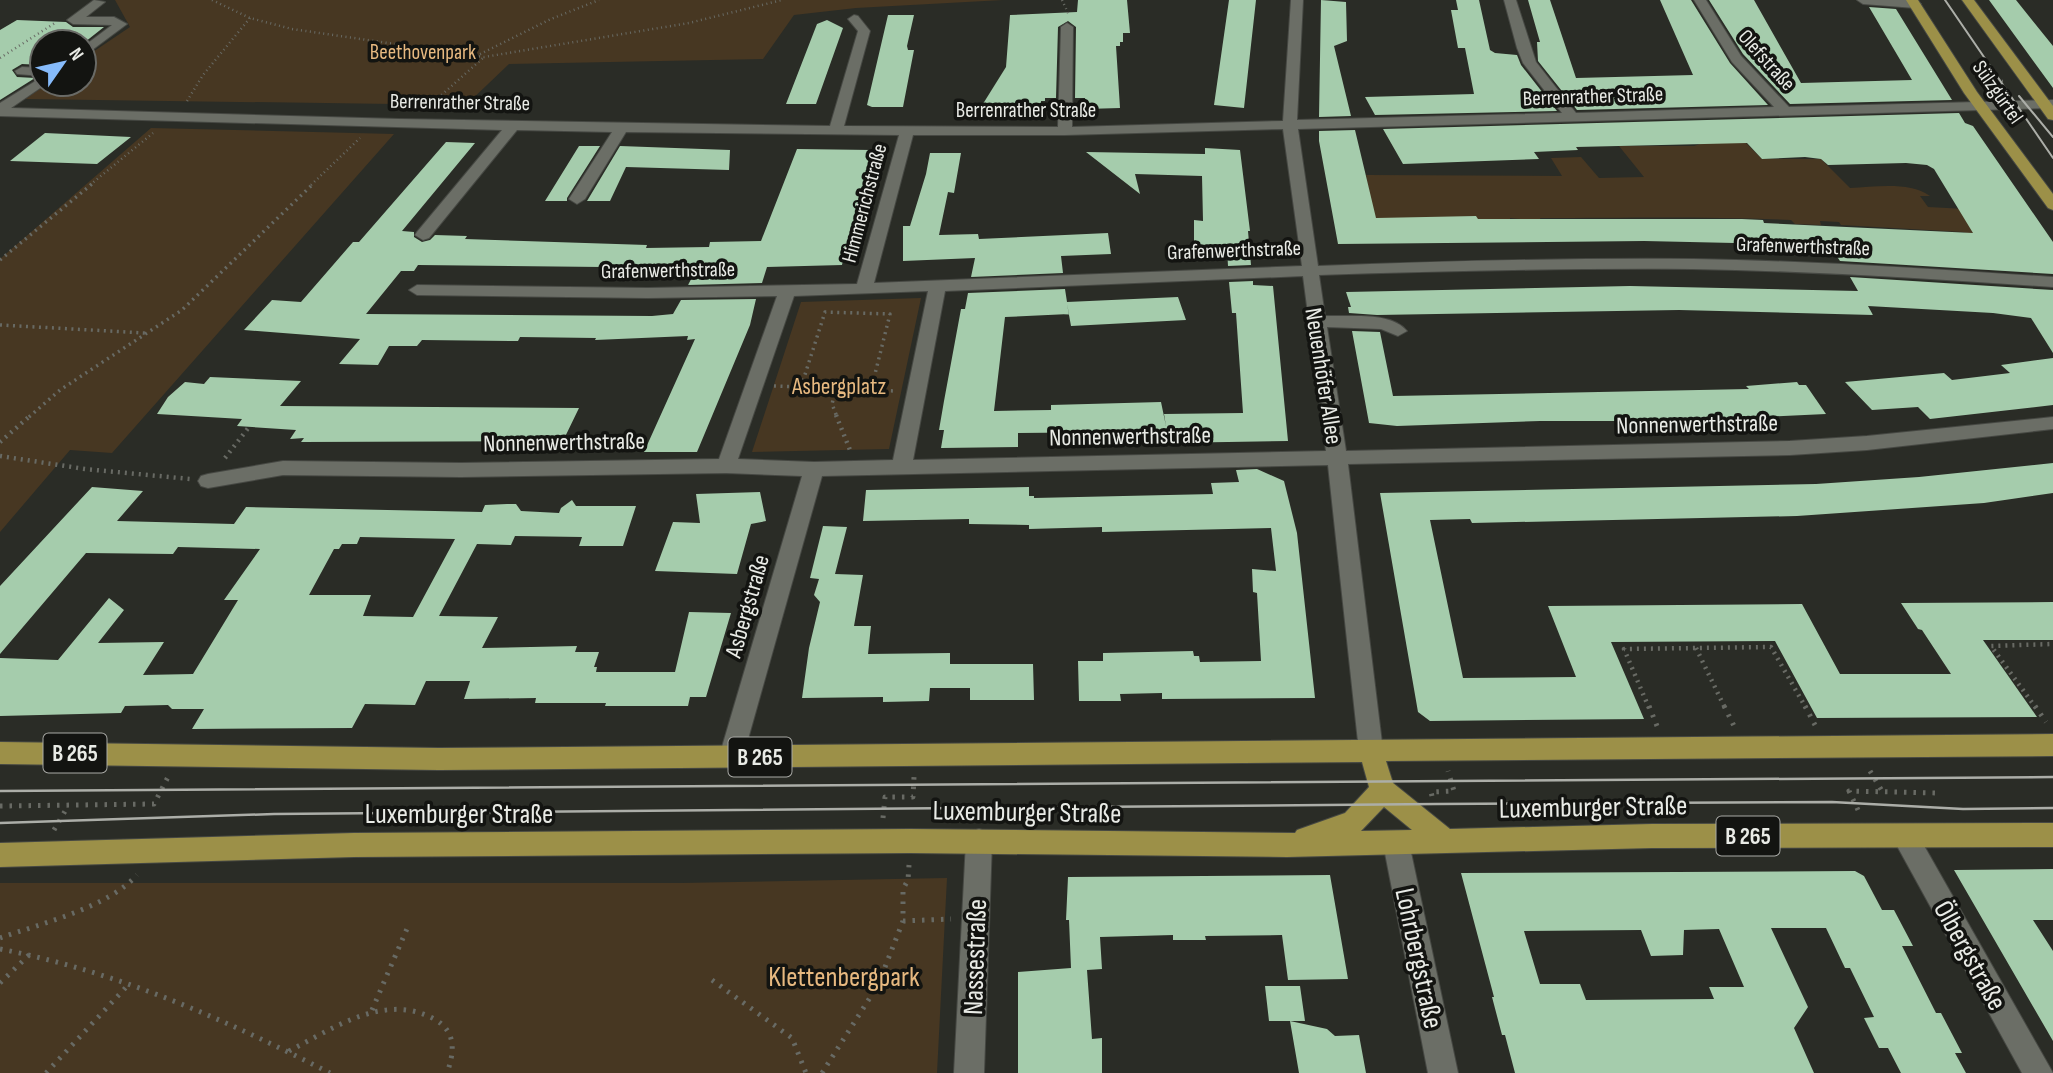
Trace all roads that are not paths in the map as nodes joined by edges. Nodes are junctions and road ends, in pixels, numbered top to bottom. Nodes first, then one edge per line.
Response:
1 (1297, 0) edge
2 (1510, 0) edge
3 (1700, 0) edge
4 (1863, 0) edge
5 (1968, 0) edge
6 (99, 2) dead end
7 (1913, 2) edge
8 (854, 19) dead end
9 (1067, 27) dead end
10 (98, 41) edge
11 (22, 71) dead end
12 (28, 71) edge
13 (28, 91) edge
14 (1980, 106) junction
15 (2050, 108) edge
16 (0, 110) edge
17 (1785, 111) junction
18 (1572, 117) junction
19 (514, 124) junction
20 (623, 126) junction
21 (1290, 126) junction
22 (836, 129) junction
23 (907, 131) junction
24 (1065, 131) junction
25 (577, 199) dead end
26 (2053, 205) edge
27 (423, 235) dead end
28 (1308, 270) junction
29 (2053, 282) edge
30 (937, 285) junction
31 (864, 288) junction
32 (417, 290) dead end
33 (787, 291) junction
34 (1316, 320) junction
35 (1398, 331) dead end
36 (2053, 423) edge
37 (1341, 458) junction
38 (726, 466) junction
39 (902, 466) junction
40 (814, 469) junction
41 (208, 481) road end
42 (2053, 745) edge
43 (1371, 751) junction
44 (0, 753) edge
45 (732, 757) junction
46 (1382, 790) junction
47 (2053, 835) edge
48 (1905, 836) junction
49 (1444, 840) junction
50 (979, 841) junction
51 (1396, 844) junction
52 (1287, 845) junction
53 (0, 855) edge
54 (969, 1073) edge
55 (1443, 1073) edge
56 (2038, 1073) edge

1 - 21 street, Neuenhöfer Allee
2 - 18 street
3 - 17 street, Olefstraße
4 - 7 street
5 - 15 main road, Sülzgürtel
6 - 10 street
7 - 14 main road, Sülzgürtel
8 - 22 street
9 - 24 street
11 - 12 street
13 - 16 street
14 - 15 street, Berrenrather Straße
14 - 17 street, Berrenrather Straße
14 - 26 main road, Sülzgürtel
16 - 19 street, Berrenrather Straße
17 - 18 street, Berrenrather Straße
18 - 21 street, Berrenrather Straße
19 - 20 street, Berrenrather Straße
19 - 27 street
20 - 22 street, Berrenrather Straße
20 - 25 street
21 - 24 street, Berrenrather Straße
21 - 28 street, Neuenhöfer Allee
22 - 23 street, Berrenrather Straße
23 - 24 street, Berrenrather Straße
23 - 31 street, Himmerichstraße
28 - 29 street, Grafenwerthstraße
28 - 30 street, Grafenwerthstraße
28 - 34 street, Neuenhöfer Allee
30 - 31 street, Grafenwerthstraße
30 - 39 street
31 - 33 street, Grafenwerthstraße
32 - 33 street, Grafenwerthstraße
33 - 38 street
34 - 35 street
34 - 37 street, Neuenhöfer Allee
36 - 37 street, Nonnenwerthstraße
37 - 39 street, Nonnenwerthstraße
37 - 43 street, Neuenhöfer Allee
38 - 40 street, Nonnenwerthstraße
38 - 41 street, Nonnenwerthstraße
39 - 40 street, Nonnenwerthstraße
40 - 45 street, Asbergstraße
42 - 43 main road, B 265
43 - 45 main road, B 265
43 - 46 main road
44 - 45 main road, B 265
46 - 49 main road
46 - 52 main road
47 - 48 main road, Luxemburger Straße / B 265
48 - 49 main road, Luxemburger Straße / B 265
48 - 56 street, Ölbergstraße
49 - 51 main road, Luxemburger Straße / B 265
50 - 52 main road, Luxemburger Straße / B 265
50 - 53 main road, Luxemburger Straße / B 265
50 - 54 street, Nassestraße
51 - 52 main road, Luxemburger Straße / B 265
51 - 55 street, Lohrbergstraße

